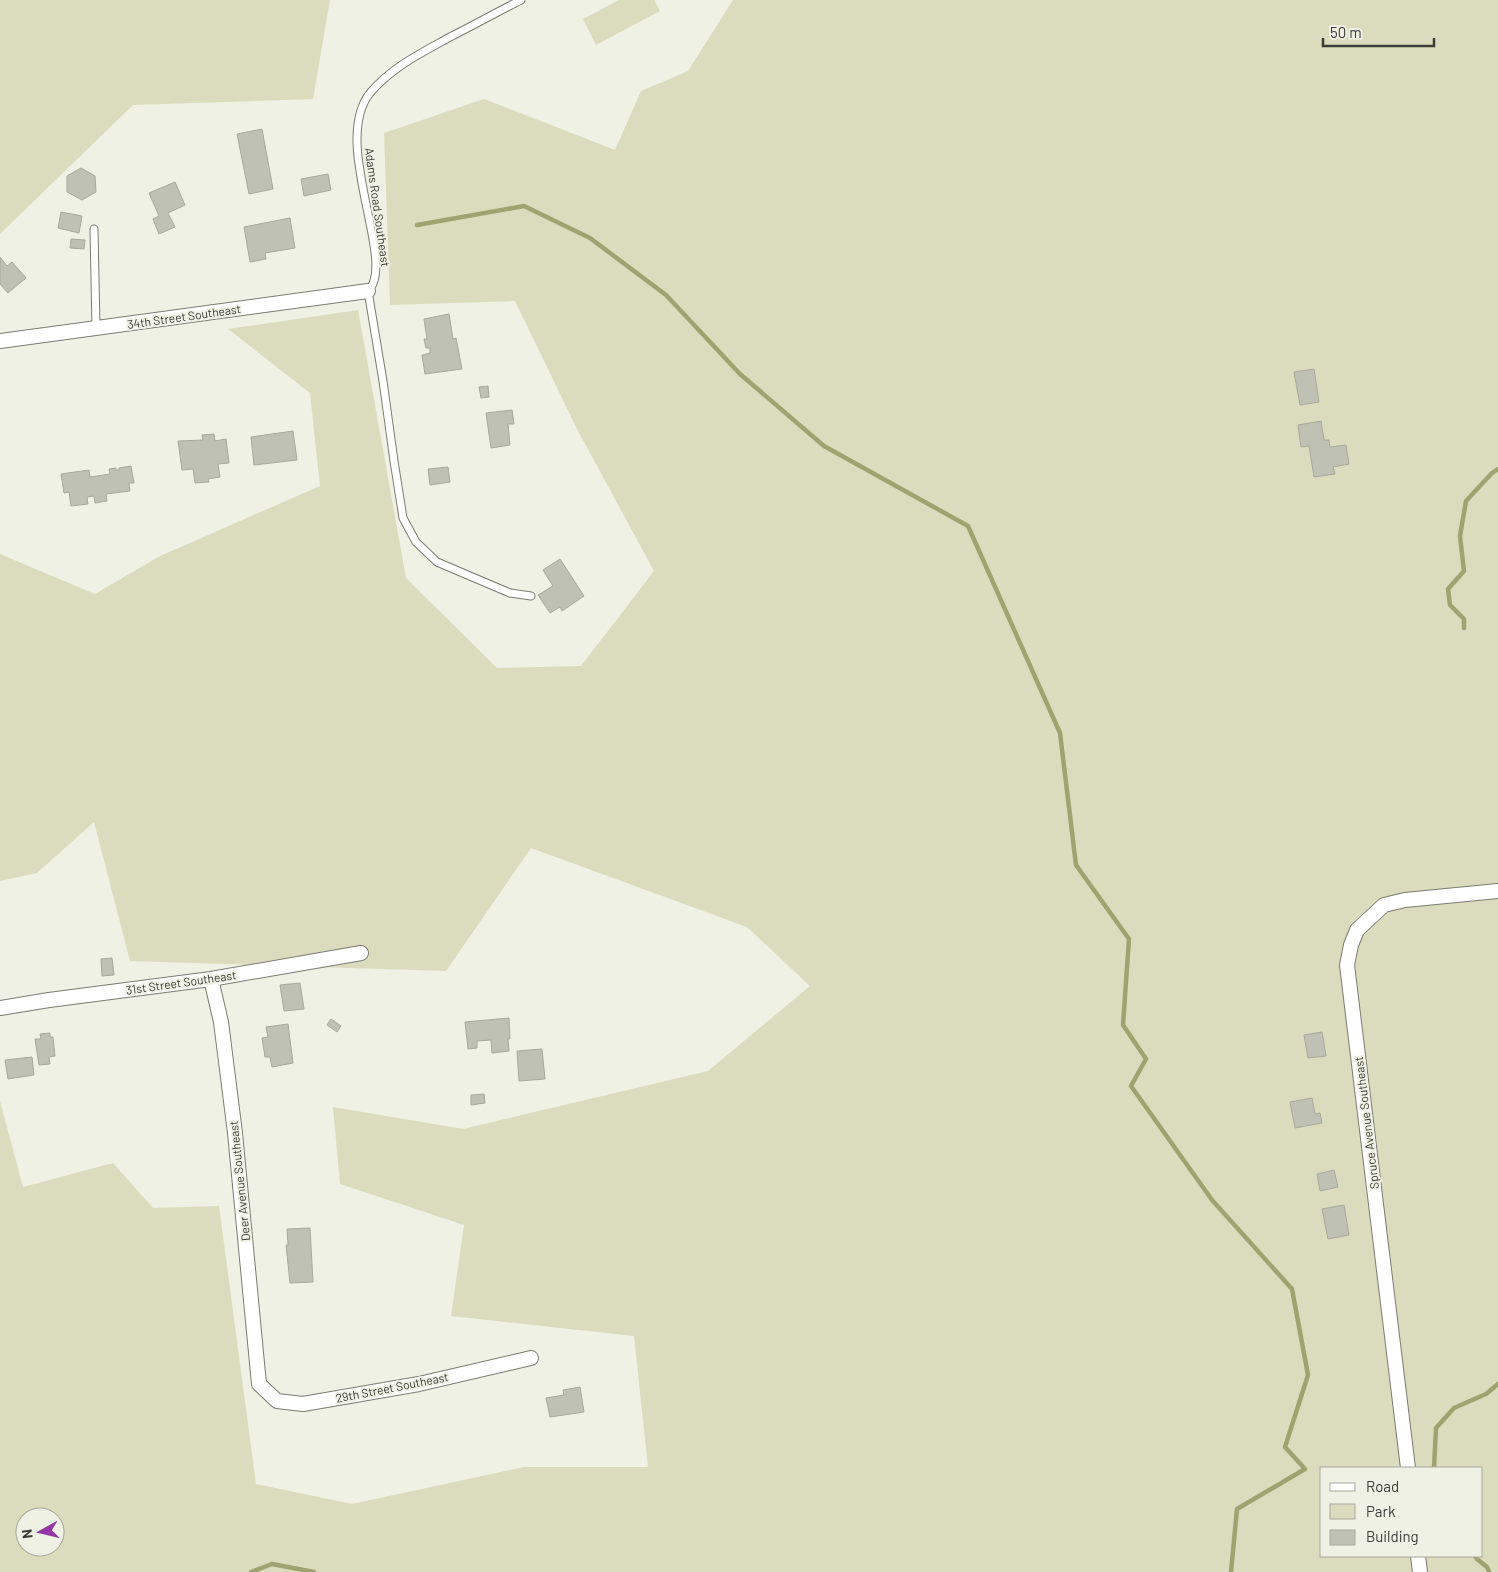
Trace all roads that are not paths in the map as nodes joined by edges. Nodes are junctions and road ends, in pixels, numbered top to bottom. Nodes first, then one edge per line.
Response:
1 (521, 0) edge
2 (94, 229) dead end
3 (368, 291) junction
4 (96, 328) junction
5 (0, 341) edge
6 (531, 596) dead end
7 (1498, 891) edge
8 (361, 953) dead end
9 (211, 979) junction
10 (0, 1008) edge
11 (531, 1358) dead end
12 (259, 1384) joint
13 (1408, 1467) edge
14 (1418, 1557) edge
15 (1420, 1572) edge

1 - 3 lane, Adams Road Southeast
2 - 4 lane
3 - 4 street, 34th Street Southeast
3 - 6 lane
4 - 5 street, 34th Street Southeast
7 - 13 street, Spruce Avenue Southeast
8 - 9 street, 31st Street Southeast
9 - 10 street, 31st Street Southeast
9 - 12 street, Deer Avenue Southeast
11 - 12 street, 29th Street Southeast
14 - 15 street

